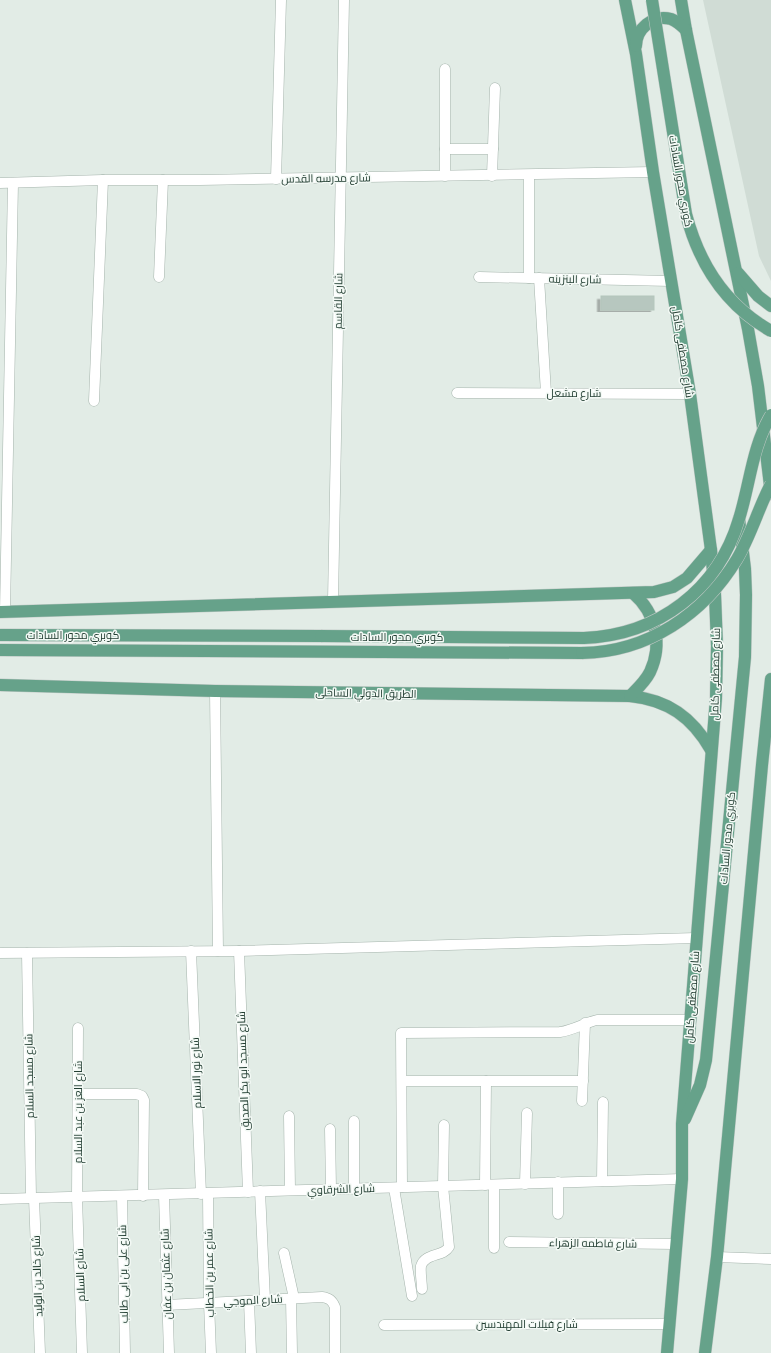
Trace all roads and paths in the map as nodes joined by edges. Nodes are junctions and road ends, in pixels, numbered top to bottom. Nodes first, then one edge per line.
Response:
1 (282, 0) edge
2 (344, 0) edge
3 (625, 0) edge
4 (652, 0) edge
5 (681, 0) edge
6 (686, 30) junction
7 (636, 54) junction
8 (445, 69) dead end
9 (494, 88) dead end
10 (444, 149) junction
11 (493, 149) junction
12 (653, 172) junction
13 (529, 175) junction
14 (445, 176) junction
15 (492, 176) junction
16 (341, 178) junction
17 (276, 179) junction
18 (103, 180) junction
19 (163, 180) junction
20 (0, 183) edge
21 (13, 183) junction
22 (737, 271) junction
23 (159, 277) dead end
24 (479, 277) dead end
25 (529, 278) junction
26 (540, 278) junction
27 (671, 281) junction
28 (771, 306) edge
29 (771, 331) edge
30 (457, 393) dead end
31 (546, 393) junction
32 (690, 394) junction
33 (94, 401) dead end
34 (771, 415) edge
35 (771, 484) edge
36 (771, 497) edge
37 (739, 519) junction
38 (711, 550) junction
39 (633, 593) junction
40 (333, 601) junction
41 (3, 611) edge
42 (0, 635) edge
43 (0, 650) edge
44 (771, 679) edge
45 (0, 685) edge
46 (215, 691) junction
47 (630, 696) junction
48 (711, 750) junction
49 (696, 938) junction
50 (191, 951) junction
51 (218, 951) junction
52 (239, 951) junction
53 (0, 953) edge
54 (27, 953) junction
55 (690, 1020) junction
56 (585, 1023) junction
57 (78, 1028) dead end
58 (402, 1081) junction
59 (486, 1081) junction
60 (582, 1081) junction
61 (78, 1094) junction
62 (582, 1101) dead end
63 (603, 1102) dead end
64 (527, 1113) dead end
65 (289, 1116) dead end
66 (354, 1121) dead end
67 (682, 1124) junction
68 (444, 1125) dead end
69 (330, 1129) dead end
70 (682, 1179) junction
71 (602, 1181) junction
72 (558, 1182) junction
73 (525, 1184) junction
74 (489, 1185) junction
75 (443, 1186) junction
76 (398, 1188) junction
77 (331, 1189) junction
78 (354, 1189) junction
79 (290, 1190) junction
80 (260, 1191) junction
81 (248, 1192) junction
82 (204, 1194) junction
83 (164, 1195) junction
84 (122, 1196) junction
85 (142, 1196) junction
86 (77, 1197) junction
87 (32, 1198) junction
88 (0, 1199) edge
89 (558, 1214) dead end
90 (509, 1242) dead end
91 (676, 1244) junction
92 (494, 1248) dead end
93 (284, 1253) dead end
94 (716, 1257) junction
95 (771, 1259) edge
96 (422, 1289) dead end
97 (412, 1296) dead end
98 (292, 1298) junction
99 (265, 1300) junction
100 (249, 1301) junction
101 (209, 1303) junction
102 (166, 1305) junction
103 (670, 1324) junction
104 (384, 1325) dead end
105 (40, 1353) edge
106 (82, 1353) edge
107 (125, 1353) edge
108 (168, 1353) edge
109 (211, 1353) edge
110 (251, 1353) edge
111 (292, 1353) edge
112 (335, 1353) edge
113 (667, 1353) edge
114 (705, 1353) edge

1 - 17 street
2 - 16 street, شارع القاسم
3 - 7 main road, شارع مصطفى كامل
4 - 29 main road, كوبري محور السادات, bridge
5 - 6 main road
6 - 7 main road
6 - 22 main road
7 - 12 main road, شارع مصطفى كامل
8 - 10 street
9 - 11 street
10 - 11 street
10 - 14 street
11 - 15 street
12 - 13 street, شارع مدرسه القدس
12 - 27 main road, شارع مصطفى كامل
13 - 15 street, شارع مدرسه القدس
13 - 25 street
14 - 15 street, شارع مدرسه القدس
14 - 16 street, شارع مدرسه القدس
16 - 17 street, شارع مدرسه القدس
16 - 40 street, شارع القاسم
17 - 19 street, شارع مدرسه القدس
18 - 19 street, شارع مدرسه القدس
18 - 21 street, شارع مدرسه القدس
18 - 33 street
19 - 23 street
20 - 21 street, شارع مدرسه القدس
21 - 41 street
22 - 28 main road
22 - 36 main road
24 - 25 street, شارع البنزينه
25 - 26 street, شارع البنزينه
26 - 27 street, شارع البنزينه
26 - 31 street
27 - 32 main road, شارع مصطفى كامل
30 - 31 street, شارع مشعل
31 - 32 street, شارع مشعل
32 - 38 main road, شارع مصطفى كامل
34 - 37 main road, كوبري محور السادات, bridge
35 - 43 main road, كوبري محور السادات, bridge
37 - 42 main road, كوبري محور السادات, bridge
37 - 67 main road, كوبري محور السادات, bridge
38 - 39 main road
38 - 48 main road, شارع مصطفى كامل
39 - 40 main road
39 - 47 main road
40 - 41 main road
44 - 94 main road
45 - 46 main road, الطريق الدولي الساحلى
46 - 47 main road, الطريق الدولي الساحلى
46 - 51 street
47 - 48 main road, الطريق الدولي الساحلى
48 - 49 main road, شارع مصطفى كامل
49 - 52 street
49 - 55 main road, شارع مصطفى كامل
50 - 51 street
50 - 54 street
50 - 82 street, شارع نور الاسلام
51 - 52 street
52 - 81 street, شارع مسجد ابو بكر الصديق
53 - 54 street
54 - 87 street, شارع مسجد السلام
55 - 56 street
55 - 67 main road, شارع مصطفى كامل
56 - 58 street
56 - 60 street
57 - 61 street, شارع العز بن عبد السلام
58 - 59 street
58 - 76 street
59 - 60 street
59 - 74 street
60 - 62 street
61 - 85 street
61 - 86 street, شارع العز بن عبد السلام
63 - 71 street
64 - 73 street
65 - 79 street
66 - 78 street
67 - 70 main road, شارع مصطفى كامل
68 - 75 street
69 - 77 street
70 - 71 street, شارع الشرقاوي
70 - 91 main road, شارع مصطفى كامل
71 - 72 street, شارع الشرقاوي
72 - 73 street, شارع الشرقاوي
72 - 89 street
73 - 74 street, شارع الشرقاوي
74 - 75 street, شارع الشرقاوي
74 - 92 street
75 - 76 street, شارع الشرقاوي
75 - 96 street
76 - 78 street, شارع الشرقاوي
76 - 97 street
77 - 78 street, شارع الشرقاوي
77 - 79 street, شارع الشرقاوي
79 - 80 street, شارع الشرقاوي
80 - 81 street, شارع الشرقاوي
80 - 99 street
81 - 82 street, شارع الشرقاوي
82 - 83 street, شارع الشرقاوي
82 - 101 street, شارع عمر بن الخطاب
83 - 85 street, شارع الشرقاوي
83 - 102 street, شارع عثمان بن عفان
84 - 85 street, شارع الشرقاوي
84 - 86 street, شارع الشرقاوي
84 - 107 street, شارع على بن ابى طالب
86 - 87 street, شارع الشرقاوي
86 - 106 street, شارع السلام
87 - 88 street, شارع الشرقاوي
87 - 105 street, شارع خالد بن الوليد
90 - 91 street, شارع فاطمه الزهراء
91 - 103 main road, شارع مصطفى كامل
93 - 98 street
94 - 95 street
94 - 114 main road
98 - 99 street, شارع الموجي
98 - 111 street
98 - 112 street, شارع الموجي
99 - 100 street, شارع الموجي
100 - 101 street, شارع الموجي
100 - 110 street
101 - 102 street, شارع الموجي
101 - 109 street, شارع عمر بن الخطاب
102 - 108 street, شارع عثمان بن عفان
103 - 104 street, شارع فيلات المهندسين
103 - 113 main road, شارع مصطفى كامل

